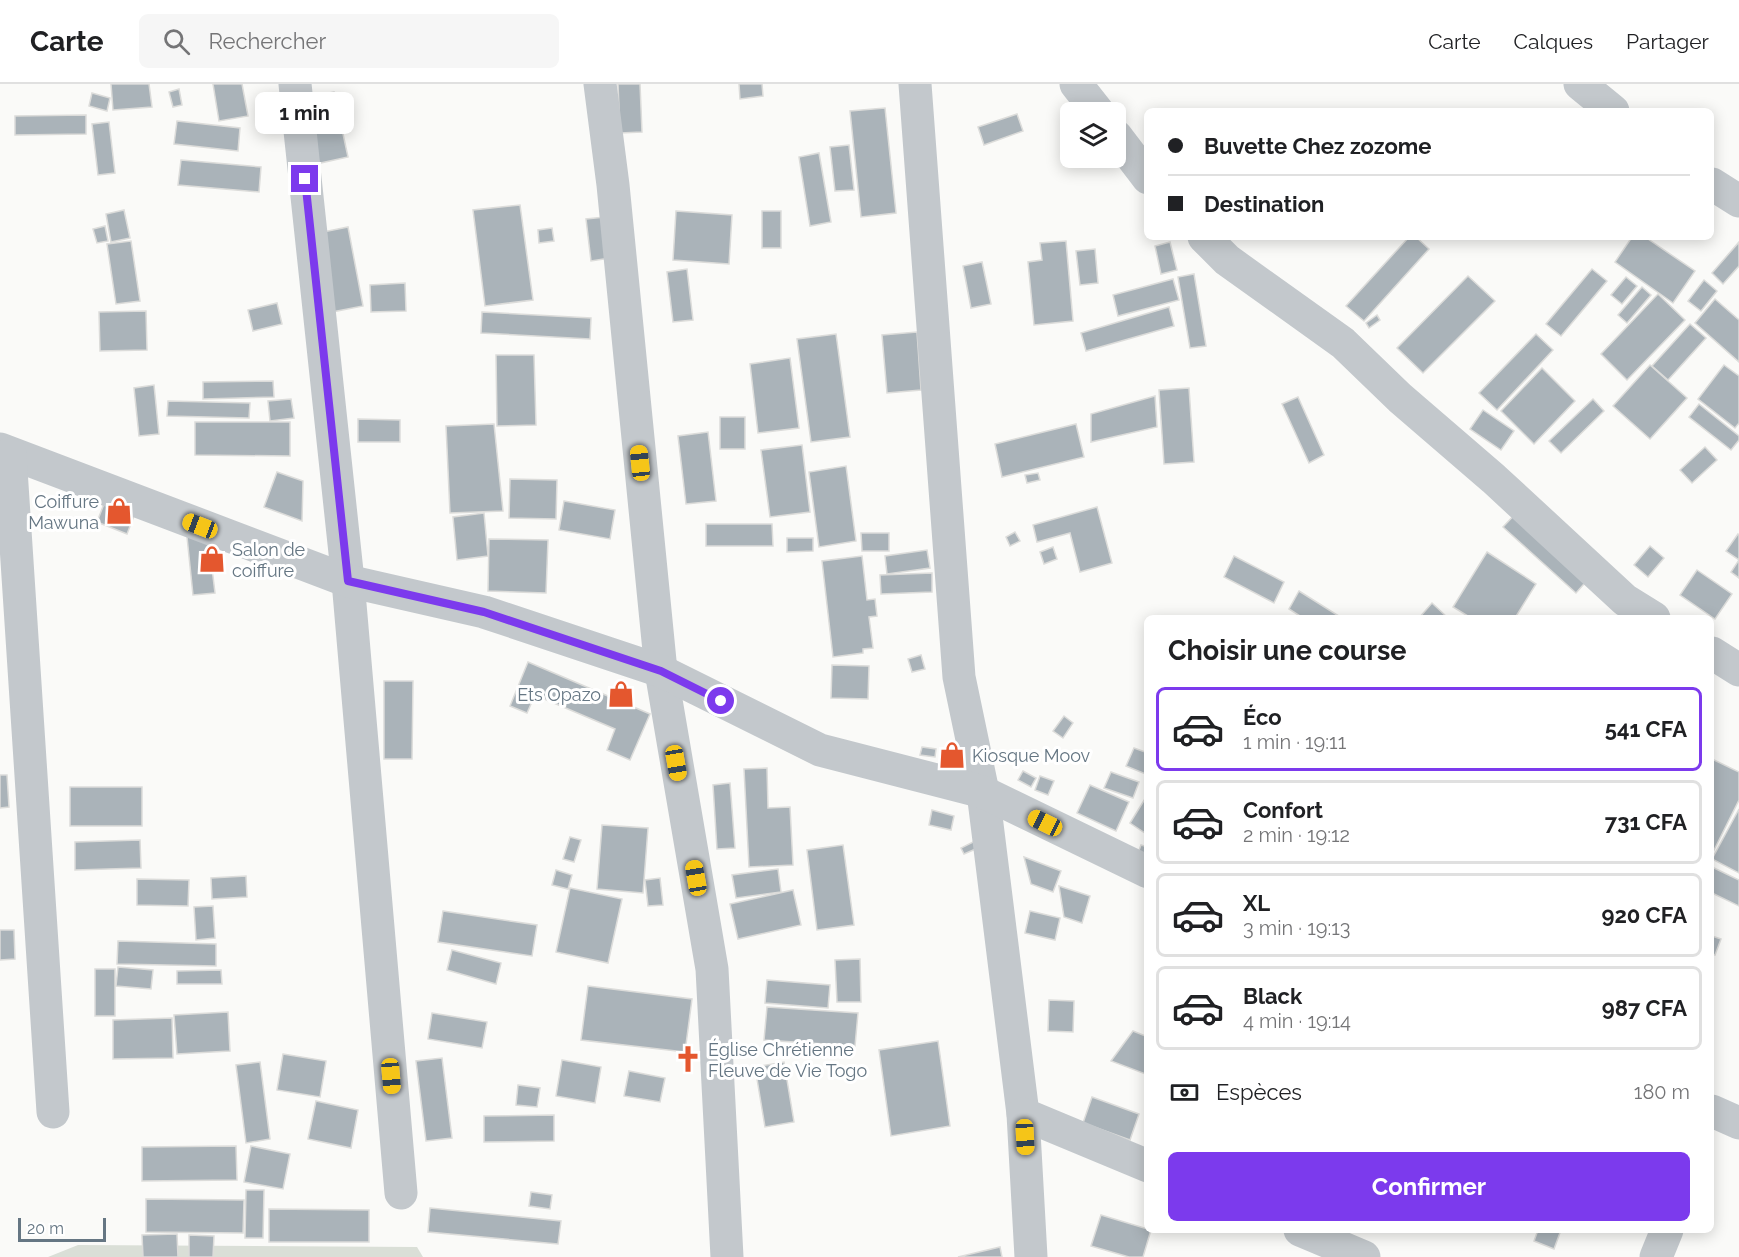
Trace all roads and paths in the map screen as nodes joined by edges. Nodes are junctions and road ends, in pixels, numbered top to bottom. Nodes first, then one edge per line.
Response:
1 (295, 84) edge
2 (600, 84) edge
3 (915, 84) edge
4 (1076, 84) edge
5 (1580, 84) edge
6 (1090, 102) edge
7 (1609, 108) edge
8 (1126, 149) edge
9 (1144, 173) edge
10 (1714, 185) edge
11 (1739, 201) edge
12 (1207, 240) edge
13 (5, 451) edge
14 (348, 581) junction
15 (1616, 609) edge
16 (1641, 615) edge
17 (1714, 654) edge
18 (1739, 670) edge
19 (661, 671) junction
20 (983, 792) junction
21 (1144, 870) edge
22 (54, 1112) dead end
23 (1714, 1112) edge
24 (1023, 1114) junction
25 (1739, 1123) edge
26 (1144, 1164) edge
27 (401, 1193) dead end
28 (1307, 1233) edge
29 (1666, 1233) edge
30 (727, 1257) edge
31 (1031, 1257) edge
32 (1364, 1257) edge
33 (1656, 1257) edge

1 - 14 street
2 - 19 street
3 - 20 street
4 - 6 street
5 - 7 street
8 - 9 street
10 - 11 street
12 - 15 street
13 - 14 street
13 - 22 street
14 - 19 street
14 - 27 street
15 - 16 street
17 - 18 street
19 - 20 street
19 - 30 street
20 - 21 street
20 - 24 street
23 - 25 street
24 - 26 street
24 - 31 street
28 - 32 street
29 - 33 street

